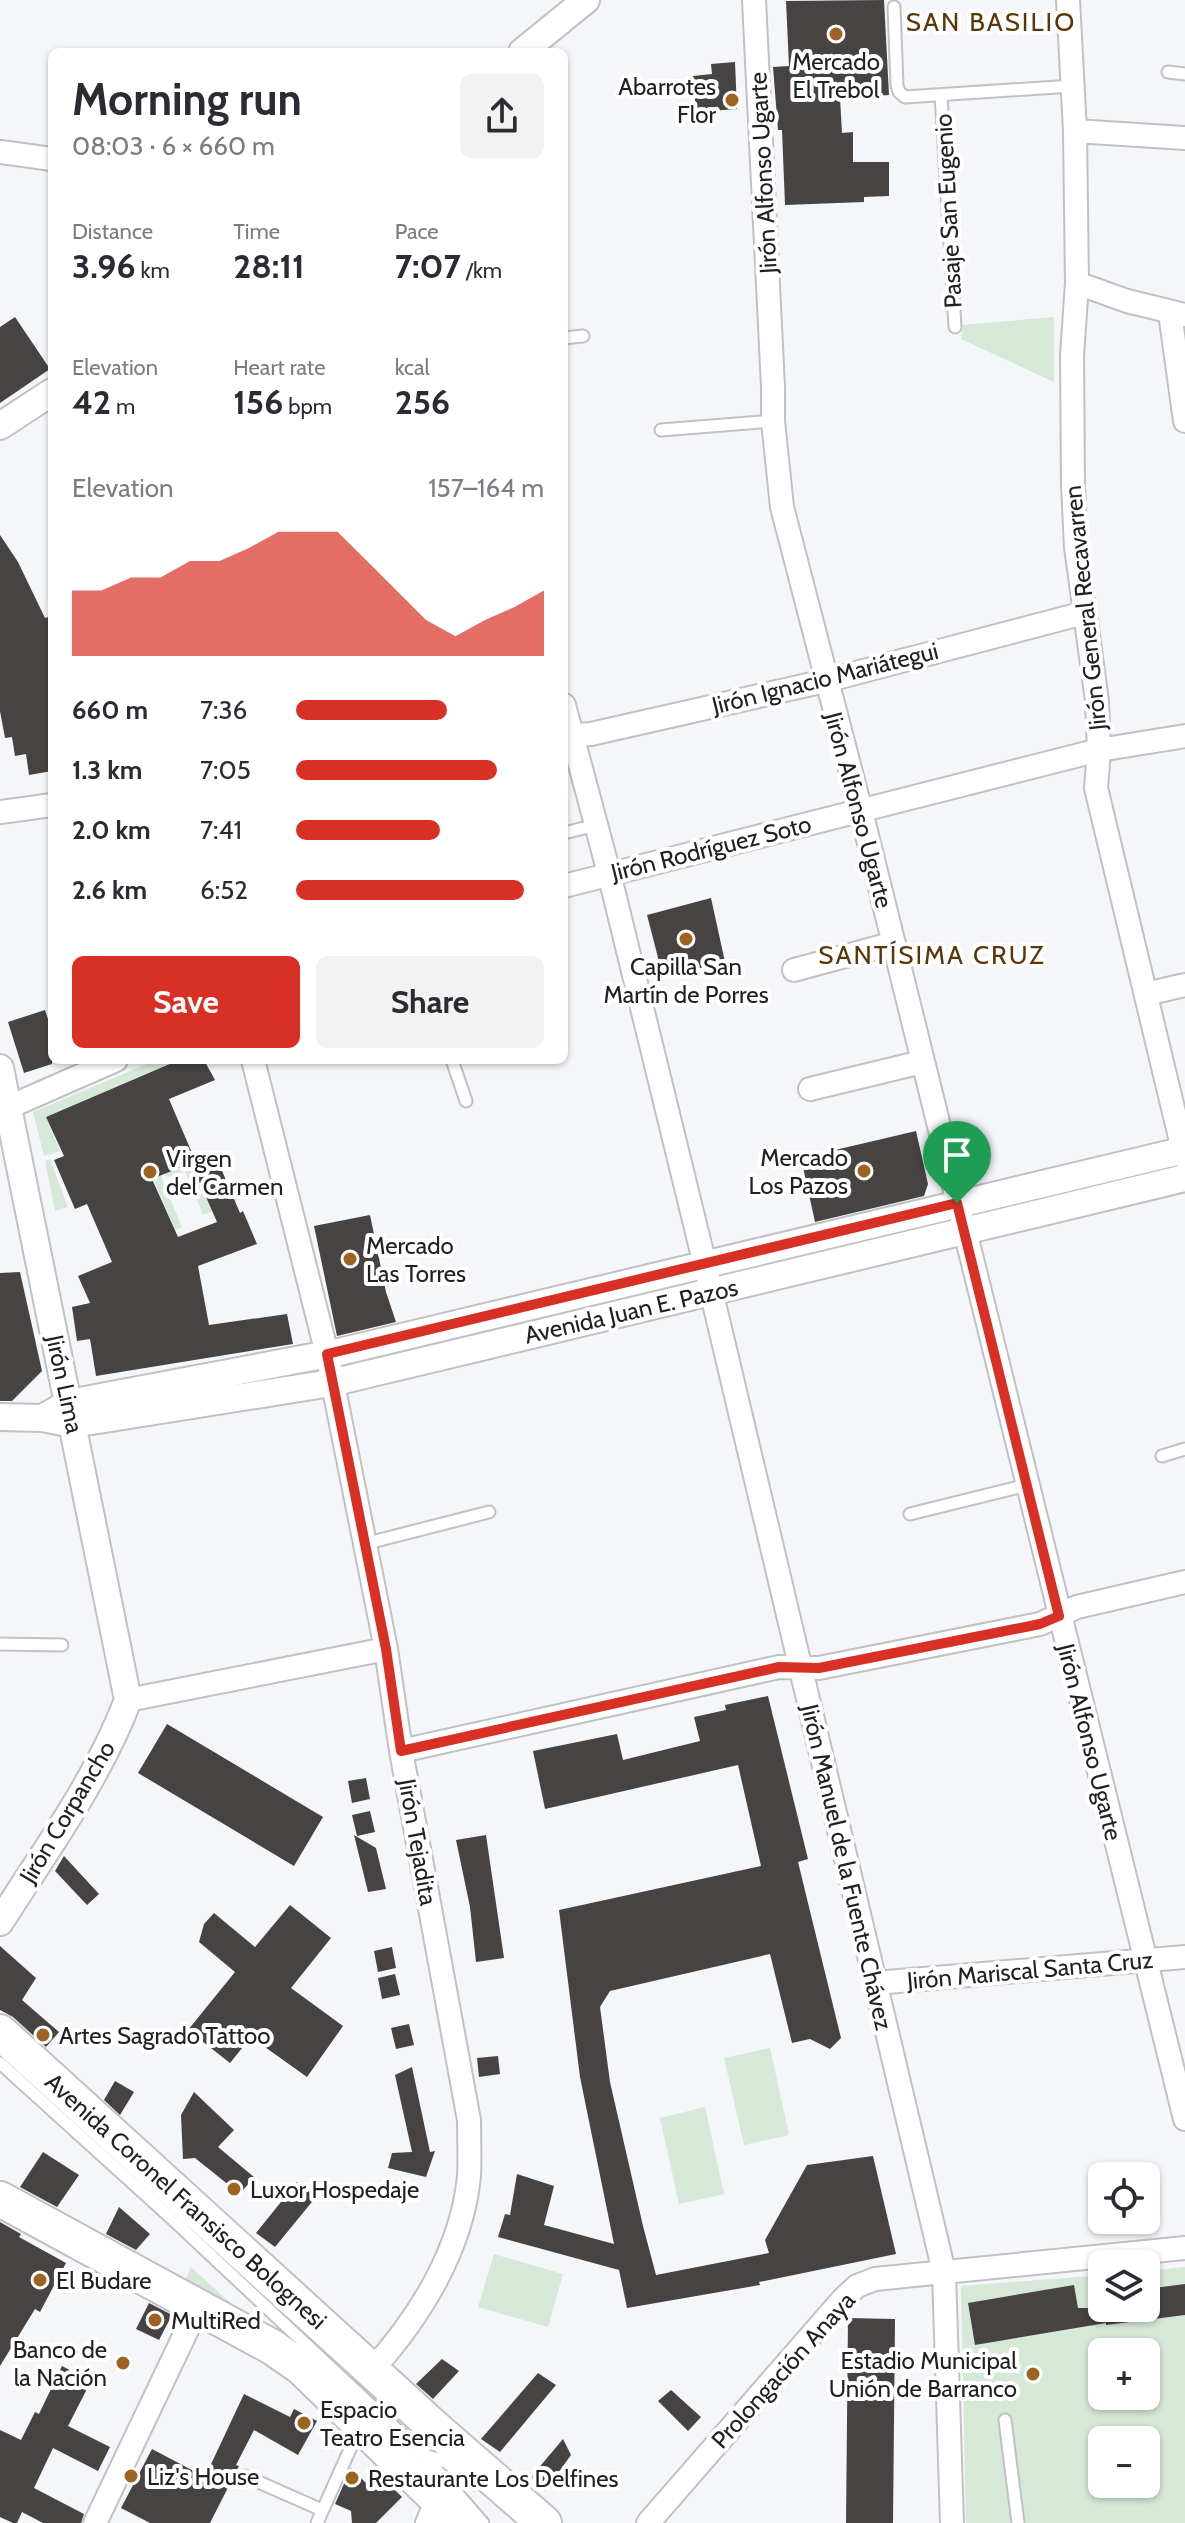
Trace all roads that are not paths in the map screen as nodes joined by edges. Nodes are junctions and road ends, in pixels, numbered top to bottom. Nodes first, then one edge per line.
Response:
1 (754, 0) edge
2 (1068, 0) edge
3 (578, 2) edge
4 (894, 7) dead end
5 (526, 48) edge
6 (1168, 72) dead end
7 (1185, 74) edge
8 (1073, 86) junction
9 (941, 95) junction
10 (1075, 131) junction
11 (1185, 138) edge
12 (0, 152) edge
13 (48, 158) edge
14 (1077, 283) junction
15 (1177, 314) edge
16 (955, 327) dead end
17 (583, 336) dead end
18 (568, 338) edge
19 (48, 395) edge
20 (773, 421) junction
21 (1185, 421) edge
22 (0, 426) edge
23 (661, 430) dead end
24 (1084, 613) junction
25 (825, 681) junction
26 (568, 736) edge
27 (1185, 736) edge
28 (1099, 750) junction
29 (48, 806) edge
30 (861, 811) junction
31 (0, 812) edge
32 (596, 825) junction
33 (568, 832) edge
34 (609, 873) junction
35 (568, 885) edge
36 (894, 943) junction
37 (794, 970) dead end
38 (1185, 985) edge
39 (1146, 994) junction
40 (922, 1062) junction
41 (107, 1064) edge
42 (254, 1064) edge
43 (453, 1064) edge
44 (0, 1068) edge
45 (810, 1089) dead end
46 (466, 1101) dead end
47 (9, 1107) junction
48 (1184, 1153) edge
49 (1185, 1178) edge
50 (957, 1203) junction
51 (965, 1233) junction
52 (705, 1265) junction
53 (711, 1292) junction
54 (327, 1354) junction
55 (331, 1383) junction
56 (71, 1413) junction
57 (0, 1417) edge
58 (1185, 1449) edge
59 (1162, 1456) dead end
60 (1027, 1485) junction
61 (489, 1512) dead end
62 (910, 1514) dead end
63 (364, 1544) junction
64 (1185, 1582) edge
65 (1059, 1616) junction
66 (0, 1644) edge
67 (62, 1645) dead end
68 (386, 1649) junction
69 (800, 1667) junction
70 (128, 1700) junction
71 (401, 1751) junction
72 (0, 1922) edge
73 (1185, 1957) edge
74 (1145, 1962) junction
75 (875, 1983) junction
76 (0, 2032) edge
77 (0, 2063) edge
78 (1185, 2119) edge
79 (0, 2199) edge
80 (1185, 2248) edge
81 (944, 2272) junction
82 (198, 2307) junction
83 (372, 2370) junction
84 (1005, 2420) dead end
85 (361, 2423) junction
86 (423, 2454) junction
87 (245, 2476) dead end
88 (484, 2491) dead end
89 (322, 2510) junction
90 (432, 2511) edge
91 (95, 2523) edge
92 (317, 2523) edge
93 (462, 2523) edge
94 (483, 2523) edge
95 (544, 2523) edge
96 (648, 2523) edge
97 (952, 2523) edge
98 (1018, 2523) edge

1 - 20 street, Jirón Alfonso Ugarte
2 - 8 street, Jirón General Recavarren
3 - 5 street
4 - 9 lane
6 - 7 lane
8 - 9 lane
8 - 10 street, Jirón General Recavarren
9 - 16 lane, Pasaje San Eugenio
10 - 11 street
10 - 14 street, Jirón General Recavarren
12 - 13 street
14 - 15 street
14 - 24 street, Jirón General Recavarren
15 - 21 street
17 - 18 lane
19 - 22 street
20 - 23 lane
20 - 25 street, Jirón Alfonso Ugarte
24 - 25 street, Jirón Ignacio Mariátegui
24 - 28 street, Jirón General Recavarren
25 - 26 street, Jirón Ignacio Mariátegui
25 - 30 street, Jirón Alfonso Ugarte
26 - 32 street, Jirón Manuel de la Fuente Chávez
27 - 28 street, Jirón Rodríguez Soto
28 - 30 street, Jirón Rodríguez Soto
28 - 39 street, Jirón General Recavarren
29 - 31 street
30 - 34 street, Jirón Rodríguez Soto
30 - 36 street, Jirón Alfonso Ugarte
32 - 33 lane
32 - 34 street, Jirón Manuel de la Fuente Chávez
34 - 35 street, Jirón Rodríguez Soto
34 - 52 street, Jirón Manuel de la Fuente Chávez
36 - 37 street
36 - 40 street, Jirón Alfonso Ugarte
38 - 39 street
39 - 48 street, Jirón General Recavarren
40 - 45 street
40 - 50 street, Jirón Alfonso Ugarte
41 - 47 street
42 - 54 street, Jirón Tejadita
43 - 46 lane
44 - 47 street, Jirón Lima
47 - 56 street, Jirón Lima
48 - 50 street, Avenida Juan E. Pazos
49 - 51 street, Avenida Juan E. Pazos
50 - 51 street, Jirón Alfonso Ugarte
50 - 52 street, Avenida Juan E. Pazos
51 - 53 street, Avenida Juan E. Pazos
51 - 60 street, Jirón Alfonso Ugarte
52 - 53 street, Jirón Manuel de la Fuente Chávez
52 - 54 street, Avenida Juan E. Pazos
53 - 55 street, Avenida Juan E. Pazos
53 - 69 street, Jirón Manuel de la Fuente Chávez
54 - 55 street, Jirón Tejadita
54 - 56 street, Avenida Juan E. Pazos
55 - 56 street, Avenida Juan E. Pazos
55 - 63 street, Jirón Tejadita
56 - 57 street
56 - 70 street, Jirón Lima
58 - 59 lane
60 - 62 lane
60 - 65 street, Jirón Alfonso Ugarte
61 - 63 lane
63 - 68 street, Jirón Tejadita
64 - 65 street
65 - 69 street
65 - 74 street, Jirón Alfonso Ugarte
66 - 67 lane
68 - 70 street
68 - 71 street, Jirón Tejadita
69 - 71 street
69 - 75 street, Jirón Manuel de la Fuente Chávez
70 - 72 street, Jirón Corpancho
71 - 83 street, Jirón Tejadita
73 - 74 street, Jirón Mariscal Santa Cruz
74 - 75 street, Jirón Mariscal Santa Cruz
74 - 78 street, Jirón Alfonso Ugarte
75 - 81 street, Jirón Manuel de la Fuente Chávez
76 - 83 main road, Avenida Coronel Fransisco Bolognesi
77 - 86 lane
79 - 82 main road
80 - 81 street, Prolongación Anaya
81 - 96 street, Prolongación Anaya
81 - 97 street, Jirón Manuel de la Fuente Chávez
82 - 85 main road
82 - 91 street
83 - 95 main road, Avenida Coronel Fransisco Bolognesi
84 - 98 lane
85 - 89 lane
85 - 90 main road
86 - 88 lane
86 - 94 lane
87 - 89 lane
89 - 92 lane
90 - 93 main road

